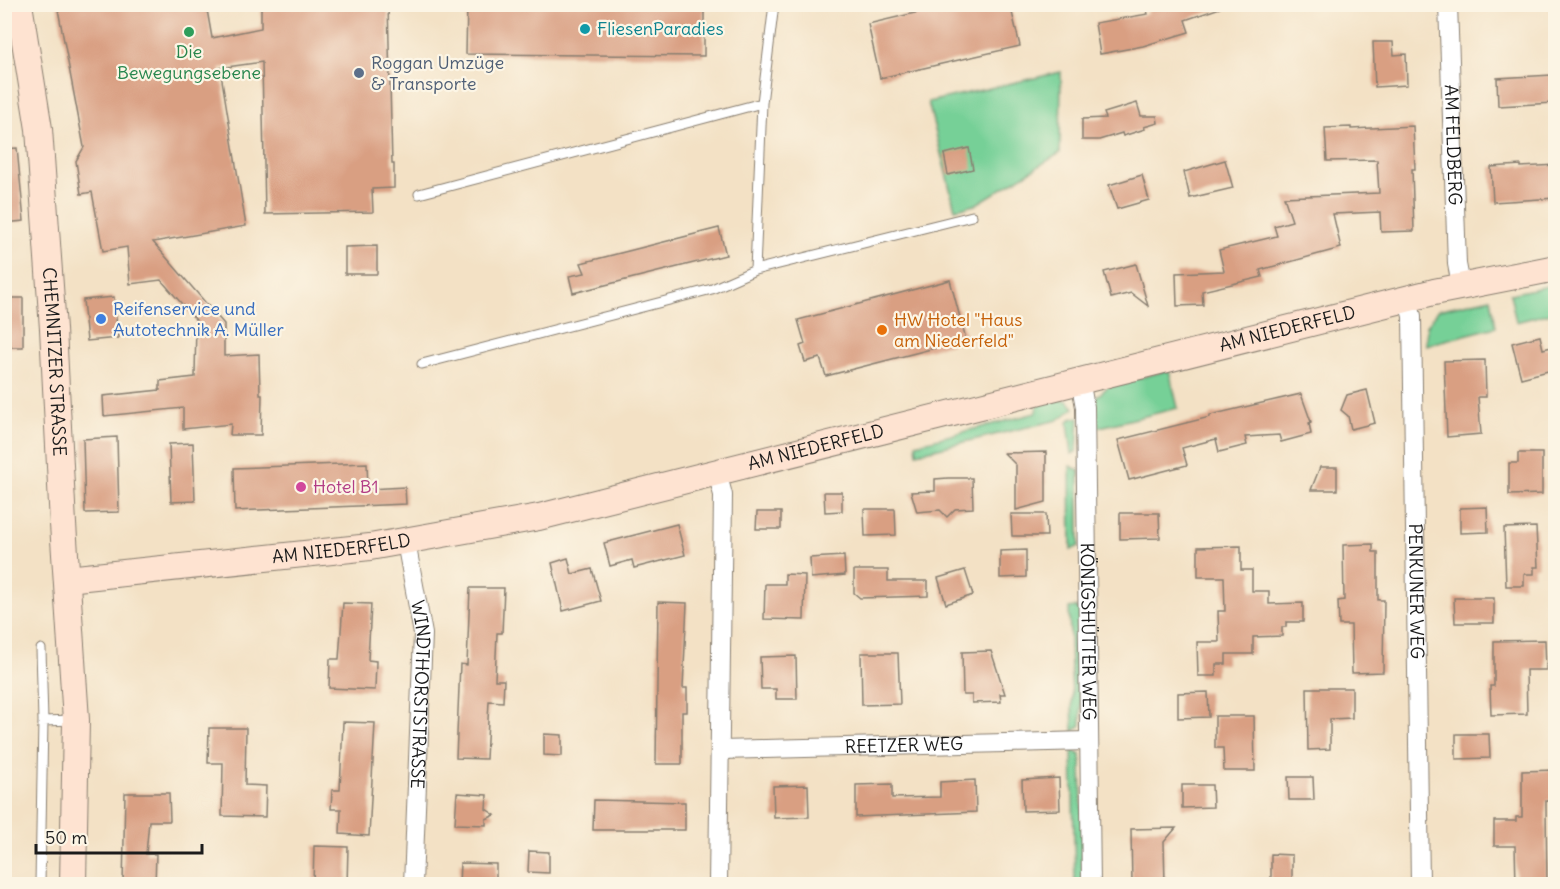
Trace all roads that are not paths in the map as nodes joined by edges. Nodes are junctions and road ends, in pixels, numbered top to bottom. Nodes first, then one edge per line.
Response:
1 (19, 4) edge
2 (774, 4) edge
3 (1448, 4) edge
4 (762, 103) junction
5 (419, 194) dead end
6 (972, 216) dead end
7 (1556, 268) edge
8 (755, 270) junction
9 (1461, 285) junction
10 (1407, 298) junction
11 (422, 364) dead end
12 (1080, 380) junction
13 (717, 472) junction
14 (406, 542) junction
15 (67, 579) junction
16 (41, 650) dead end
17 (76, 720) junction
18 (43, 721) junction
19 (1088, 741) junction
20 (720, 750) junction
21 (40, 885) edge
22 (74, 885) edge
23 (413, 885) edge
24 (718, 885) edge
25 (1091, 885) edge
26 (1419, 885) edge

1 - 15 street, CHEMNITZER STRASSE
2 - 4 lane
3 - 9 street, AM FELDBERG
4 - 5 lane
4 - 8 lane
6 - 8 lane
7 - 9 street, AM NIEDERFELD
8 - 11 lane
9 - 10 street, AM NIEDERFELD
10 - 12 street, AM NIEDERFELD
10 - 26 street, PENKUNER WEG
12 - 13 street, AM NIEDERFELD
12 - 19 street, KÖNIGSHÜTTER WEG
13 - 14 street, AM NIEDERFELD
13 - 20 street
14 - 15 street, AM NIEDERFELD
14 - 23 street, WINDTHORSTSTRASSE
15 - 17 street, CHEMNITZER STRASSE
16 - 18 lane
17 - 18 lane
17 - 22 street, CHEMNITZER STRASSE
18 - 21 lane
19 - 20 street, REETZER WEG
19 - 25 street, KÖNIGSHÜTTER WEG
20 - 24 street

